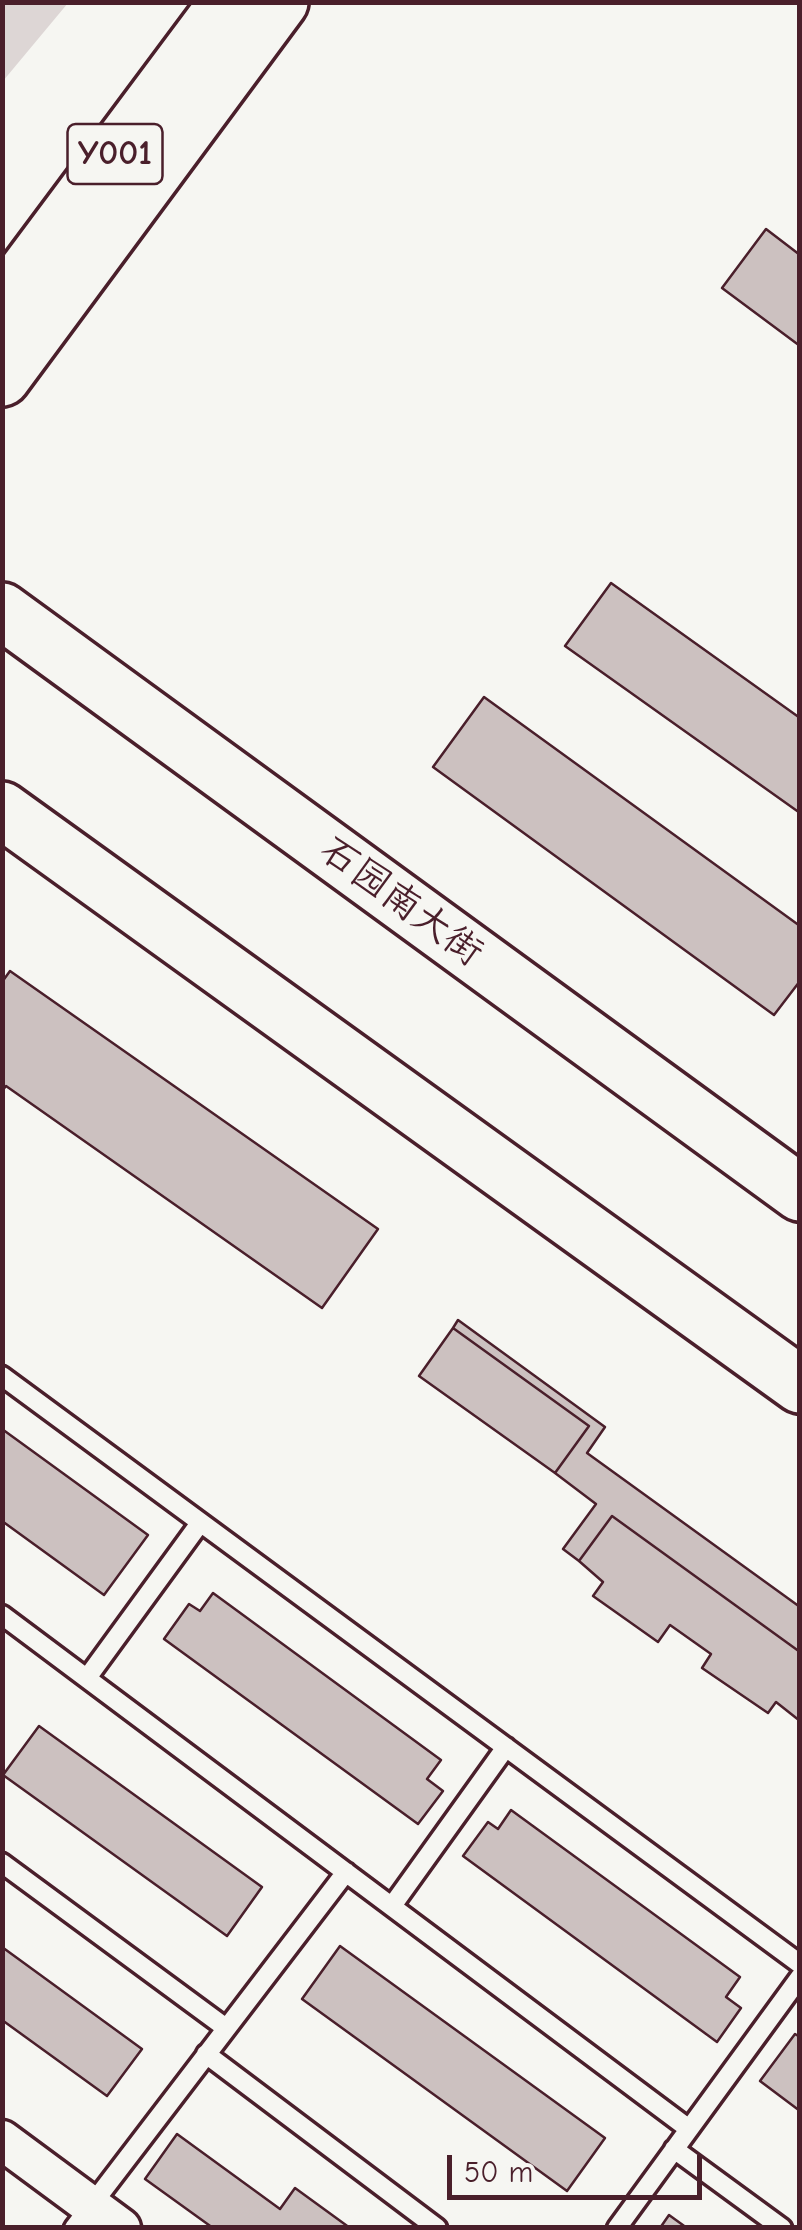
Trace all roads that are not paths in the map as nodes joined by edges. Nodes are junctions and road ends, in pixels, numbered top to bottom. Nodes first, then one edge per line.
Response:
1 (228, 2) edge
2 (280, 2) edge
3 (2, 305) edge
4 (2, 378) edge
5 (2, 611) edge
6 (2, 810) edge
7 (800, 1193) edge
8 (2, 1376) edge
9 (800, 1385) edge
10 (200, 1523) junction
11 (2, 1615) edge
12 (87, 1678) junction
13 (506, 1747) junction
14 (2, 1863) edge
15 (346, 1872) junction
16 (392, 1906) junction
17 (800, 1964) edge
18 (800, 1976) edge
19 (226, 2028) junction
20 (206, 2054) junction
21 (689, 2128) junction
22 (2, 2140) edge
23 (674, 2149) junction
24 (95, 2220) edge
25 (437, 2228) edge
26 (617, 2228) edge
27 (782, 2228) edge

1 - 3 main road, Y001
2 - 4 main road
5 - 7 main road, 石园南大街
6 - 9 main road
8 - 10 lane
10 - 12 lane
10 - 13 lane
11 - 12 lane
12 - 15 lane
13 - 16 lane
13 - 17 lane
14 - 19 lane
15 - 16 lane
15 - 19 lane
16 - 21 lane
18 - 21 lane
19 - 20 lane
20 - 24 lane
20 - 25 lane
21 - 23 lane
22 - 24 street
23 - 26 lane
23 - 27 lane

